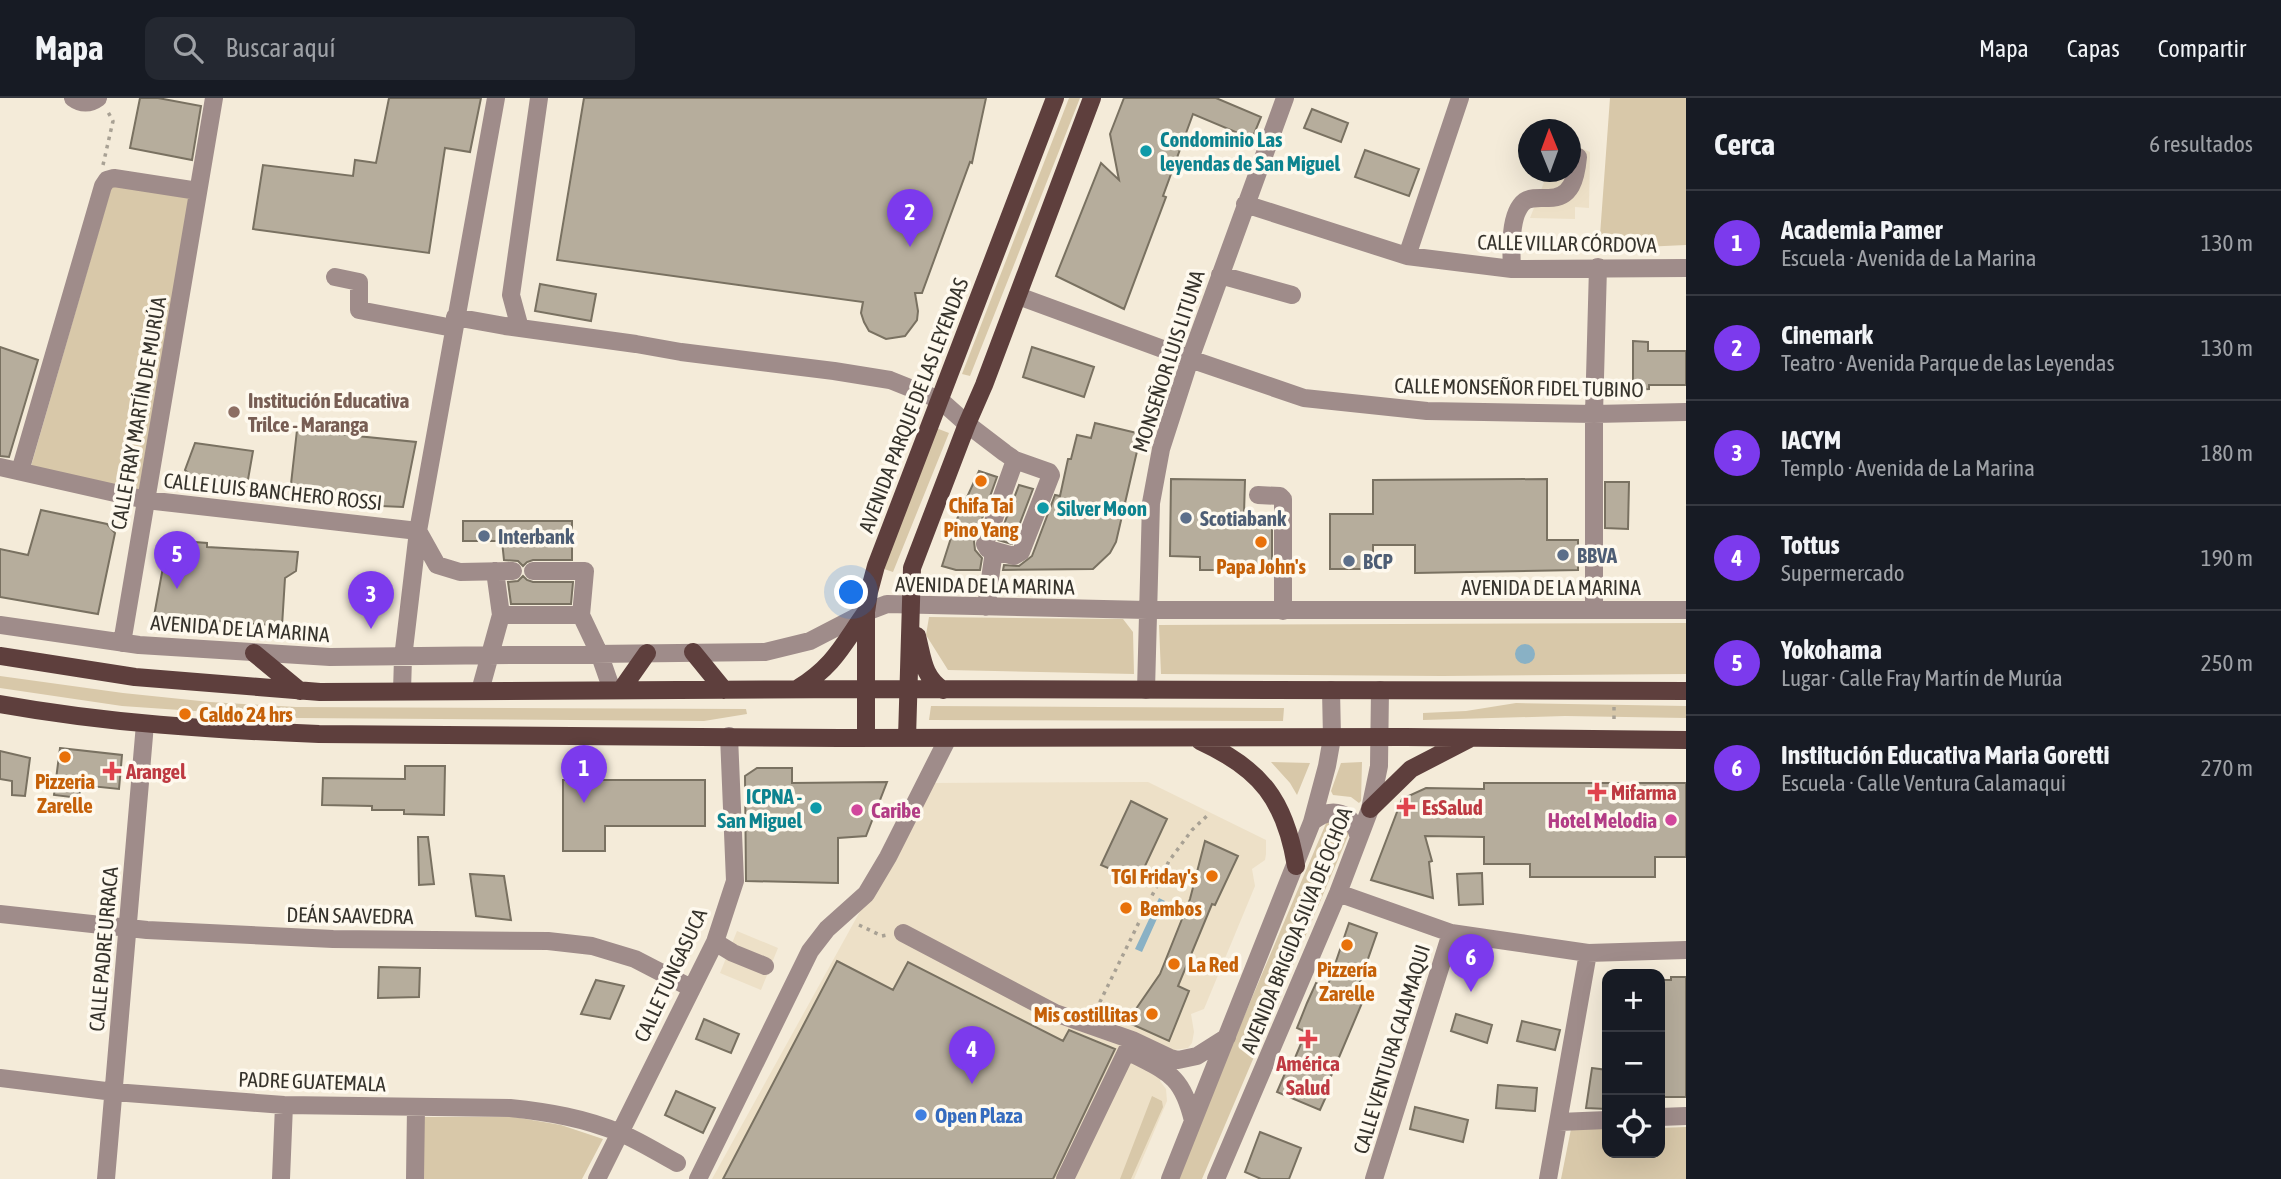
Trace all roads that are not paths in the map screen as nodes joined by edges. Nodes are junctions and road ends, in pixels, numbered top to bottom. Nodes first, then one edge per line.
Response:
1 (73, 98) edge
2 (214, 98) edge
3 (496, 98) edge
4 (539, 98) edge
5 (1055, 98) edge
6 (1092, 98) edge
7 (1285, 98) edge
8 (1460, 98) edge
9 (102, 104) edge
10 (1574, 182) edge
11 (198, 191) junction
12 (1245, 204) junction
13 (1407, 256) junction
14 (1598, 267) junction
15 (1686, 268) edge
16 (1512, 269) junction
17 (1220, 275) junction
18 (335, 277) dead end
19 (1292, 295) dead end
20 (1018, 296) junction
21 (454, 322) junction
22 (520, 328) junction
23 (1190, 359) junction
24 (940, 400) junction
25 (1686, 412) edge
26 (1594, 414) junction
27 (967, 424) junction
28 (1015, 460) junction
29 (0, 467) edge
30 (20, 471) junction
31 (1258, 495) dead end
32 (146, 500) junction
33 (418, 531) junction
34 (994, 551) junction
35 (533, 571) dead end
36 (910, 606) junction
37 (986, 607) junction
38 (1147, 610) junction
39 (1594, 610) junction
40 (1686, 610) edge
41 (1283, 611) junction
42 (866, 612) junction
43 (501, 615) junction
44 (581, 615) junction
45 (0, 625) edge
46 (122, 643) junction
47 (693, 652) junction
48 (254, 653) junction
49 (598, 653) junction
50 (647, 653) junction
51 (0, 656) edge
52 (488, 656) junction
53 (403, 658) junction
54 (866, 689) junction
55 (617, 690) junction
56 (724, 690) junction
57 (795, 690) junction
58 (909, 690) junction
59 (1146, 690) junction
60 (1331, 690) junction
61 (1380, 690) junction
62 (300, 691) junction
63 (402, 691) junction
64 (480, 691) junction
65 (943, 691) junction
66 (1686, 691) edge
67 (0, 704) edge
68 (145, 724) junction
69 (729, 736) junction
70 (866, 738) junction
71 (907, 738) junction
72 (948, 738) junction
73 (1193, 738) junction
74 (1332, 738) junction
75 (1380, 738) junction
76 (1472, 738) junction
77 (1686, 740) edge
78 (1370, 809) junction
79 (1312, 822) junction
80 (1359, 838) junction
81 (1296, 866) junction
82 (1338, 893) junction
83 (0, 914) edge
84 (127, 929) junction
85 (903, 933) road end
86 (1451, 933) junction
87 (715, 942) junction
88 (1686, 950) edge
89 (1588, 953) junction
90 (765, 965) dead end
91 (691, 988) junction
92 (1227, 1037) junction
93 (1130, 1045) junction
94 (0, 1078) edge
95 (114, 1092) junction
96 (284, 1105) junction
97 (416, 1107) junction
98 (1686, 1116) edge
99 (1665, 1117) edge
100 (1602, 1120) edge
101 (1193, 1121) junction
102 (1559, 1122) junction
103 (621, 1133) junction
104 (677, 1163) dead end
105 (106, 1179) edge
106 (281, 1179) edge
107 (415, 1179) edge
108 (597, 1179) edge
109 (698, 1179) edge
110 (1065, 1179) edge
111 (1170, 1179) edge
112 (1216, 1179) edge
113 (1374, 1179) edge
114 (1548, 1179) edge

1 - 9 street
2 - 11 street, CALLE FRAY MARTÍN DE MURÚA
3 - 21 street
4 - 22 street
5 - 24 main road, AVENIDA PARQUE DE LAS LEYENDAS
6 - 20 main road
7 - 12 street, MONSEÑOR LUIS LITUNA
8 - 13 street
10 - 16 street
11 - 30 street
11 - 32 street, CALLE FRAY MARTÍN DE MURÚA
12 - 13 street, CALLE VILLAR CÓRDOVA
12 - 17 street, MONSEÑOR LUIS LITUNA
13 - 16 street, CALLE VILLAR CÓRDOVA
14 - 15 street, CALLE VILLAR CÓRDOVA
14 - 16 street, CALLE VILLAR CÓRDOVA
14 - 26 street
17 - 19 street
17 - 23 street, MONSEÑOR LUIS LITUNA
18 - 21 street
20 - 23 street, CALLE MONSEÑOR FIDEL TUBINO
20 - 27 main road
21 - 22 street
21 - 33 street
22 - 24 street
23 - 26 street, CALLE MONSEÑOR FIDEL TUBINO
23 - 38 street, MONSEÑOR LUIS LITUNA
24 - 27 street
24 - 42 main road, AVENIDA PARQUE DE LAS LEYENDAS
25 - 26 street, CALLE MONSEÑOR FIDEL TUBINO
26 - 39 street
27 - 28 street
27 - 36 main road
28 - 34 street
28 - 34 street
29 - 30 street, CALLE LUIS BANCHERO ROSSI
30 - 32 street, CALLE LUIS BANCHERO ROSSI
31 - 41 street
32 - 33 street, CALLE LUIS BANCHERO ROSSI
32 - 46 street, CALLE FRAY MARTÍN DE MURÚA
33 - 43 street
33 - 53 street
34 - 37 street
35 - 44 street
36 - 37 street, AVENIDA DE LA MARINA
36 - 42 street, AVENIDA DE LA MARINA
36 - 58 main road
36 - 65 main road
37 - 38 street, AVENIDA DE LA MARINA
38 - 41 street, AVENIDA DE LA MARINA
38 - 59 street, MONSEÑOR LUIS LITUNA
39 - 40 street, AVENIDA DE LA MARINA
39 - 41 street, AVENIDA DE LA MARINA
42 - 47 street, AVENIDA DE LA MARINA
42 - 54 main road, AVENIDA PARQUE DE LAS LEYENDAS
42 - 57 main road
43 - 44 street
43 - 52 street
44 - 49 street
45 - 46 street, AVENIDA DE LA MARINA
46 - 48 street, AVENIDA DE LA MARINA
47 - 50 street, AVENIDA DE LA MARINA
47 - 56 main road
48 - 53 street, AVENIDA DE LA MARINA
48 - 62 main road
49 - 50 street, AVENIDA DE LA MARINA
49 - 52 street, AVENIDA DE LA MARINA
49 - 55 street
50 - 55 main road
51 - 62 main road
52 - 53 street, AVENIDA DE LA MARINA
52 - 64 street
53 - 63 street
54 - 57 main road
54 - 58 main road
54 - 70 main road, AVENIDA PARQUE DE LAS LEYENDAS
55 - 56 main road
55 - 64 main road
56 - 57 main road
58 - 65 main road
58 - 71 main road
59 - 60 main road
59 - 65 main road
60 - 61 main road
60 - 74 street, AVENIDA BRIGIDA SILVA DE OCHOA
61 - 66 main road
61 - 75 street, AVENIDA BRIGIDA SILVA DE OCHOA
62 - 63 main road
63 - 64 main road
67 - 68 main road
68 - 69 main road
68 - 84 street, CALLE PADRE URRACA
69 - 70 main road
69 - 87 street, CALLE TUNGASUCA
70 - 71 main road
71 - 72 main road
72 - 73 main road
72 - 109 street
73 - 74 main road
73 - 81 main road
74 - 75 main road
74 - 79 street, AVENIDA BRIGIDA SILVA DE OCHOA
75 - 76 main road
75 - 78 street, AVENIDA BRIGIDA SILVA DE OCHOA
76 - 77 main road
76 - 78 main road
78 - 80 street, AVENIDA BRIGIDA SILVA DE OCHOA
79 - 80 street
79 - 81 street, AVENIDA BRIGIDA SILVA DE OCHOA
80 - 82 street, AVENIDA BRIGIDA SILVA DE OCHOA
81 - 92 street, AVENIDA BRIGIDA SILVA DE OCHOA
82 - 86 street
82 - 112 street, AVENIDA BRIGIDA SILVA DE OCHOA
83 - 84 street, DEÁN SAAVEDRA
84 - 91 street, DEÁN SAAVEDRA
84 - 95 street, CALLE PADRE URRACA
85 - 93 street
86 - 89 street
86 - 113 street, CALLE VENTURA CALAMAQUI
87 - 90 street
87 - 91 street, CALLE TUNGASUCA
88 - 89 street
89 - 102 street
91 - 103 street, CALLE TUNGASUCA
92 - 93 street
92 - 101 street, AVENIDA BRIGIDA SILVA DE OCHOA
93 - 101 street
93 - 110 street
94 - 95 street, PADRE GUATEMALA
95 - 96 street, PADRE GUATEMALA
95 - 105 street, CALLE PADRE URRACA
96 - 97 street, PADRE GUATEMALA
96 - 106 street
97 - 103 street, PADRE GUATEMALA
97 - 107 street
98 - 99 street
100 - 102 street
101 - 111 street, AVENIDA BRIGIDA SILVA DE OCHOA
102 - 114 street
103 - 104 street, PADRE GUATEMALA
103 - 108 street, CALLE TUNGASUCA

